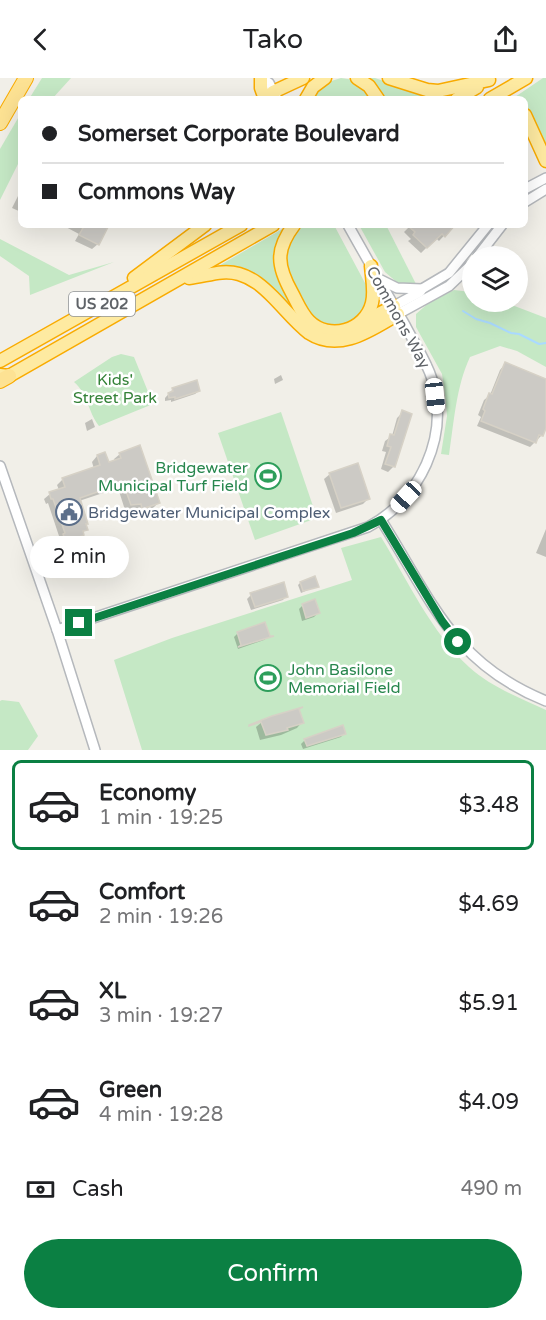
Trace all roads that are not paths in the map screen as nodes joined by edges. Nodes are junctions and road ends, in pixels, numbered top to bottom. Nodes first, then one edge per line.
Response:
1 (26, 78) edge
2 (303, 78) edge
3 (325, 78) edge
4 (357, 78) edge
5 (389, 78) edge
6 (526, 78) edge
7 (491, 79) edge
8 (269, 88) edge
9 (308, 96) edge
10 (376, 96) edge
11 (462, 96) edge
12 (495, 96) edge
13 (528, 122) edge
14 (0, 123) edge
15 (546, 161) edge
16 (546, 178) edge
17 (528, 187) edge
18 (546, 189) edge
19 (528, 200) edge
20 (201, 228) edge
21 (236, 228) edge
22 (268, 228) edge
23 (292, 228) edge
24 (350, 228) edge
25 (486, 228) edge
26 (500, 228) edge
27 (486, 246) edge
28 (371, 266) junction
29 (462, 274) edge
30 (179, 279) junction
31 (378, 279) junction
32 (422, 289) junction
33 (95, 308) junction
34 (396, 310) junction
35 (361, 323) junction
36 (0, 361) edge
37 (3, 377) edge
38 (0, 466) edge
39 (381, 520) junction
40 (57, 630) junction
41 (546, 701) edge
42 (95, 750) edge

1 - 14 highway
2 - 8 highway
3 - 9 highway
4 - 10 highway
5 - 7 highway
6 - 12 highway
7 - 11 highway
13 - 15 highway
16 - 17 street
18 - 19 street
20 - 33 highway
21 - 33 highway, US 202
22 - 30 highway, US 202
23 - 35 highway
24 - 28 street, Commons Way
25 - 32 street
26 - 27 street
28 - 31 street, Commons Way
28 - 35 highway
29 - 34 street
30 - 34 highway
30 - 37 highway, US 202
31 - 32 street
31 - 34 street, Commons Way
32 - 34 street
33 - 36 highway, US 202
34 - 35 highway
34 - 39 street, Commons Way
38 - 40 street
39 - 40 street, Commons Way
39 - 41 street
40 - 42 street

